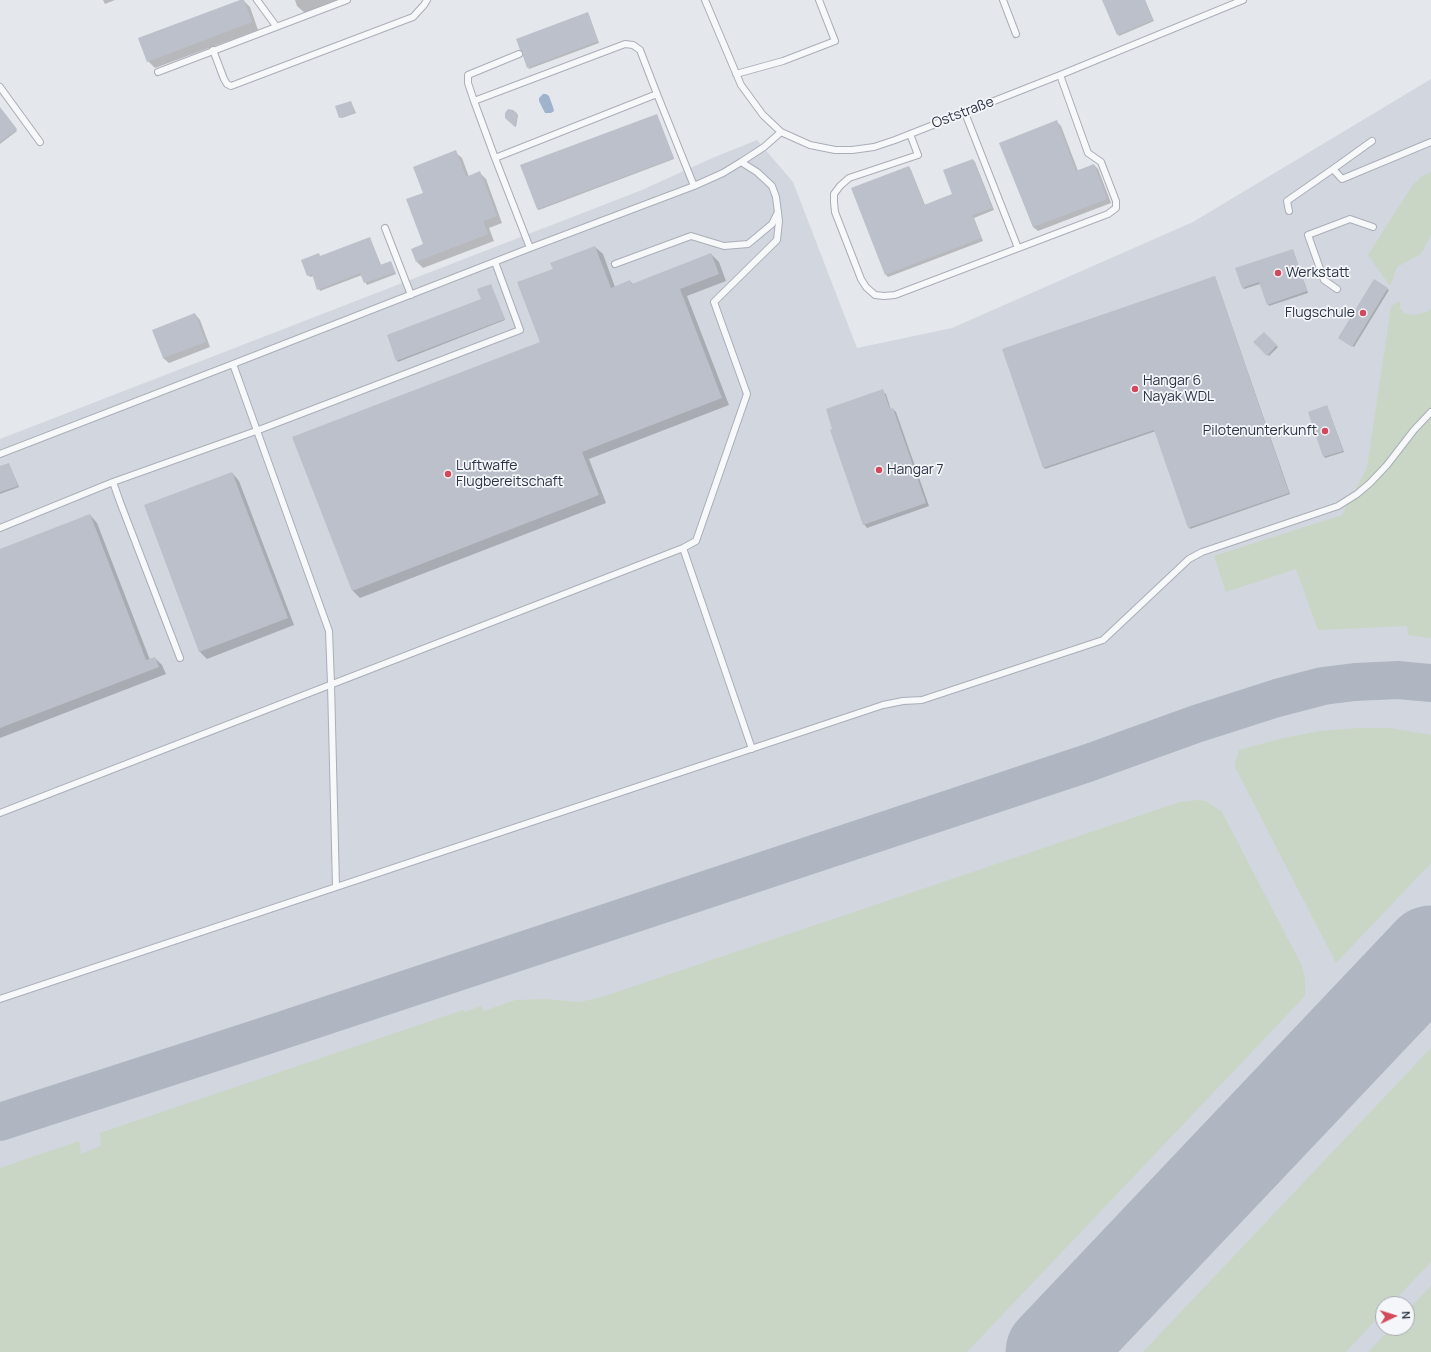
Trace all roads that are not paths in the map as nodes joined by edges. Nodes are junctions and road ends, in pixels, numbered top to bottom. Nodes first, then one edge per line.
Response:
1 (257, 0) edge
2 (347, 0) edge
3 (427, 0) edge
4 (705, 0) edge
5 (819, 0) edge
6 (1003, 0) edge
7 (1243, 0) edge
8 (276, 26) junction
9 (1016, 34) dead end
10 (213, 50) junction
11 (519, 54) dead end
12 (158, 72) dead end
13 (736, 74) junction
14 (1060, 75) junction
15 (0, 87) edge
16 (657, 94) junction
17 (474, 101) junction
18 (965, 113) junction
19 (781, 132) junction
20 (910, 134) junction
21 (1372, 140) dead end
22 (40, 142) dead end
23 (1431, 142) edge
24 (496, 158) junction
25 (741, 162) junction
26 (1334, 169) junction
27 (694, 186) junction
28 (779, 210) junction
29 (1289, 211) dead end
30 (1373, 227) dead end
31 (385, 228) dead end
32 (530, 248) junction
33 (1018, 248) junction
34 (495, 262) junction
35 (615, 264) dead end
36 (1337, 289) dead end
37 (411, 295) junction
38 (233, 364) junction
39 (1431, 412) edge
40 (256, 431) junction
41 (0, 454) edge
42 (114, 482) junction
43 (0, 528) edge
44 (683, 548) junction
45 (180, 658) dead end
46 (331, 684) junction
47 (752, 749) junction
48 (0, 813) edge
49 (336, 887) junction
50 (0, 999) edge

1 - 8 lane
2 - 8 lane
3 - 10 lane
4 - 13 lane, Oststraße
5 - 13 lane
6 - 9 lane
7 - 14 lane, Oststraße
8 - 10 lane
10 - 12 lane
11 - 17 lane
13 - 19 lane, Oststraße
14 - 18 lane, Oststraße
14 - 33 lane
15 - 22 lane
16 - 17 lane
16 - 24 lane
16 - 27 lane
17 - 24 lane
18 - 20 lane, Oststraße
18 - 33 lane
19 - 20 lane, Oststraße
19 - 25 lane
20 - 33 lane
21 - 26 lane
23 - 26 lane
24 - 32 lane
25 - 27 lane
25 - 28 lane
26 - 29 lane
27 - 32 lane
28 - 35 lane
28 - 44 lane
30 - 36 lane
31 - 37 lane
32 - 34 lane
34 - 37 lane
34 - 40 lane
37 - 38 lane
38 - 40 lane
38 - 41 lane
39 - 47 lane
40 - 42 lane
40 - 46 lane
42 - 43 lane
42 - 45 lane
44 - 46 lane
44 - 47 lane
46 - 48 lane
46 - 49 lane
47 - 49 lane
49 - 50 lane

